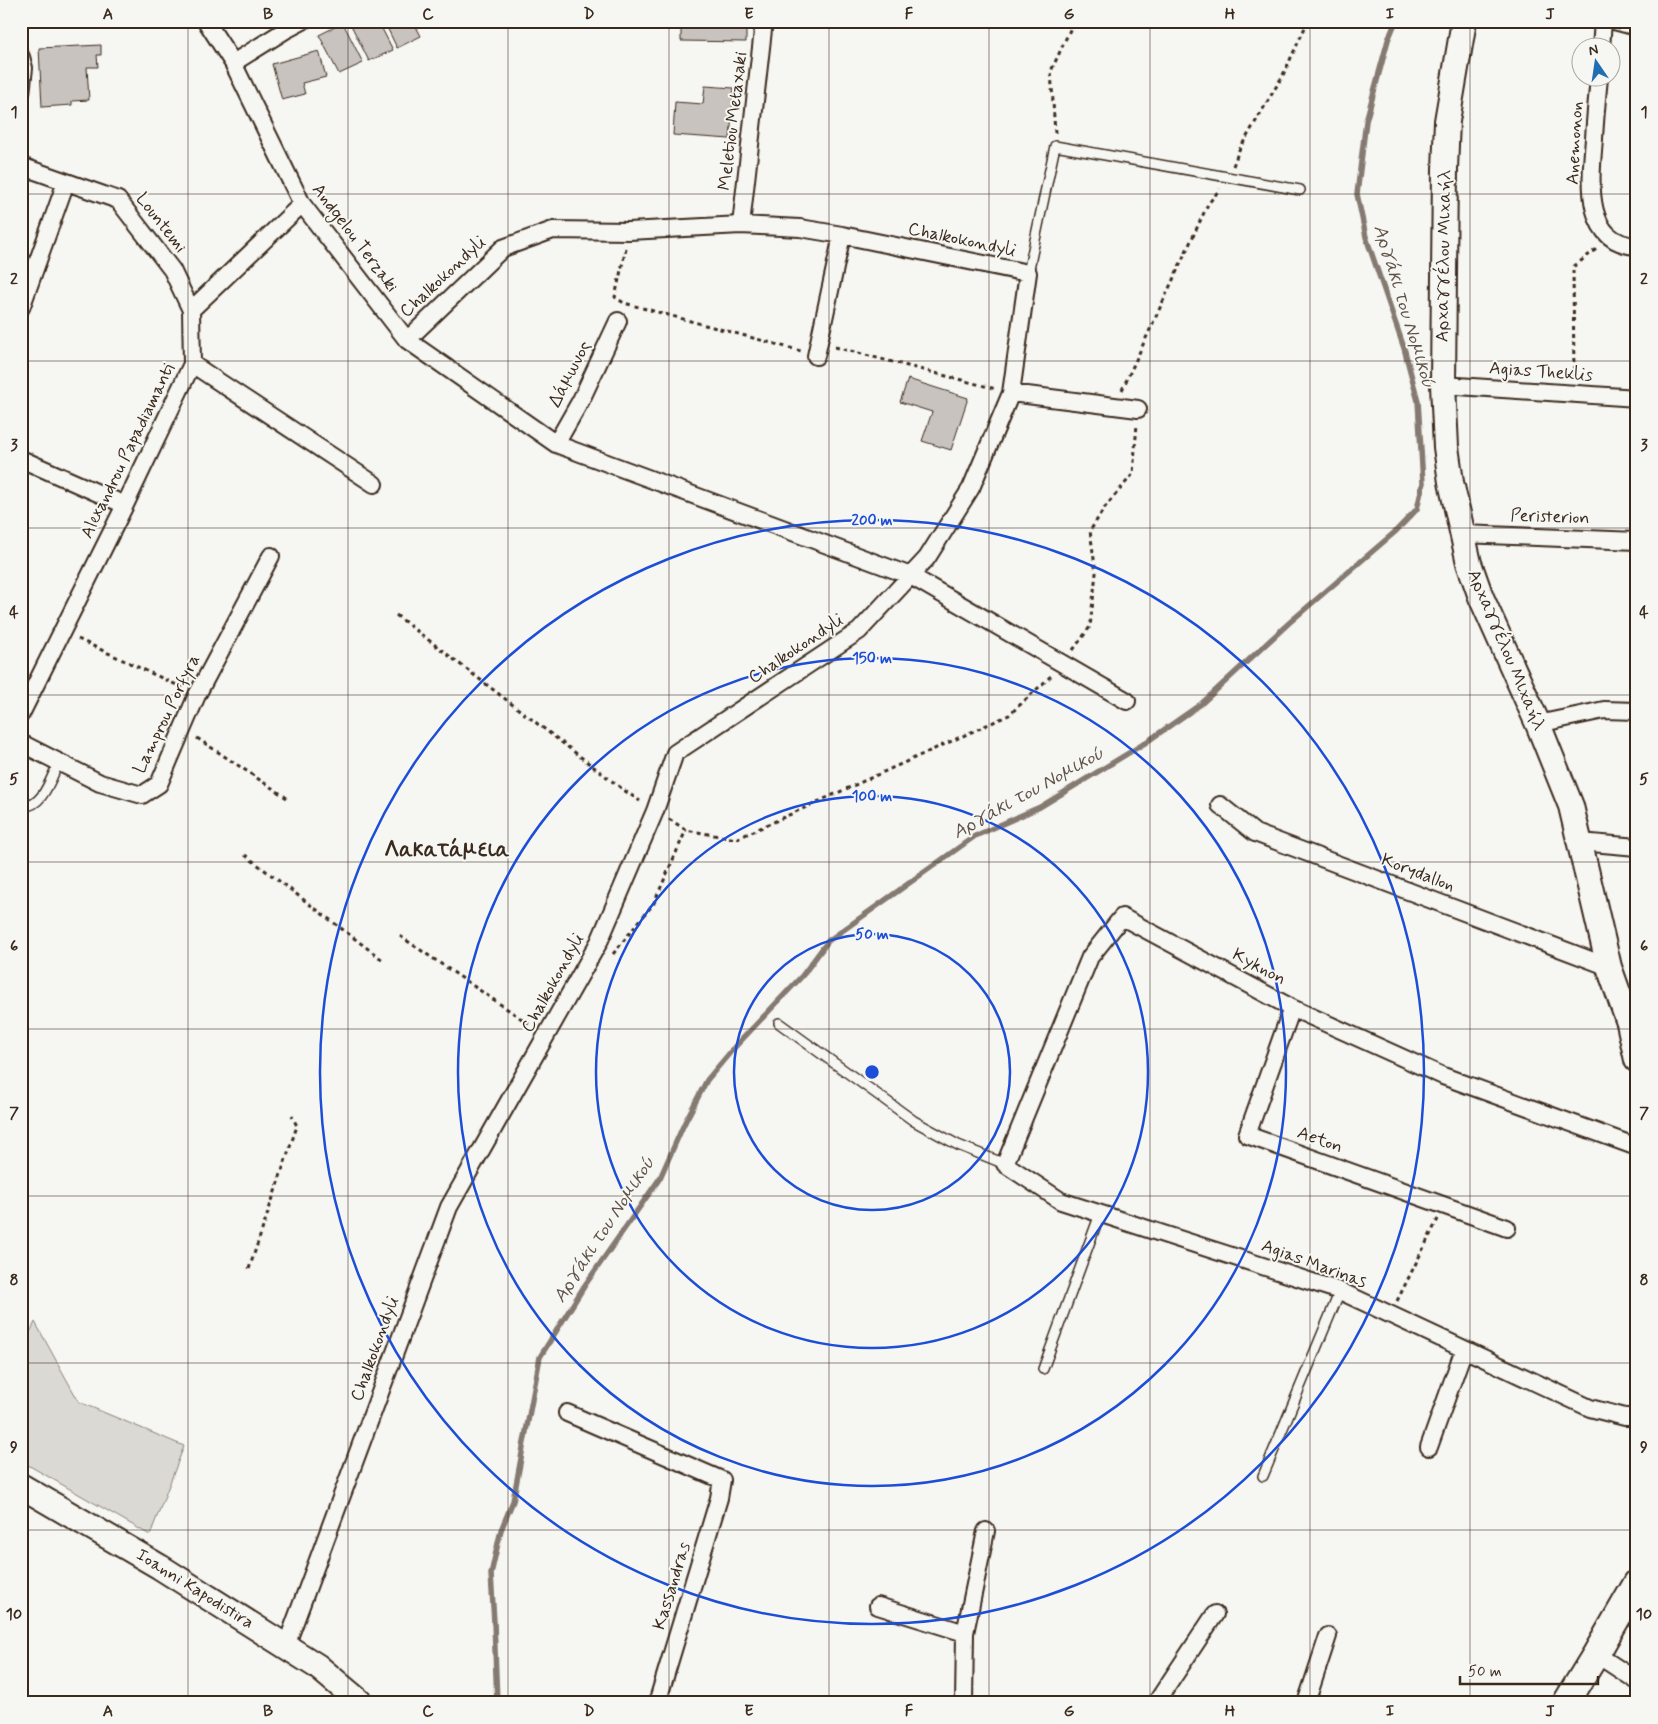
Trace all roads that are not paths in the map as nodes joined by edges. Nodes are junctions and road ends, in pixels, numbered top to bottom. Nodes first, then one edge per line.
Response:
1 (206, 21) edge
2 (303, 21) edge
3 (764, 21) edge
4 (1464, 21) edge
5 (1603, 21) edge
6 (1614, 21) edge
7 (1637, 27) edge
8 (1602, 38) edge
9 (21, 57) edge
10 (233, 63) junction
11 (1598, 88) edge
12 (21, 93) edge
13 (21, 166) edge
14 (66, 182) junction
15 (1300, 190) dead end
16 (302, 204) junction
17 (741, 225) junction
18 (842, 235) junction
19 (1637, 246) edge
20 (1028, 273) junction
21 (21, 308) edge
22 (190, 310) junction
23 (618, 321) dead end
24 (407, 340) junction
25 (817, 349) road end
26 (192, 364) junction
27 (1443, 385) junction
28 (1011, 393) junction
29 (1637, 398) edge
30 (1138, 409) road end
31 (556, 444) junction
32 (21, 459) edge
33 (374, 484) dead end
34 (125, 505) junction
35 (1462, 534) junction
36 (1637, 540) edge
37 (271, 556) dead end
38 (911, 576) junction
39 (1127, 701) dead end
40 (1637, 711) edge
41 (21, 714) edge
42 (1538, 724) junction
43 (21, 743) edge
44 (59, 762) junction
45 (1220, 805) dead end
46 (21, 806) edge
47 (1580, 842) junction
48 (1637, 848) edge
49 (1609, 967) junction
50 (1292, 1008) junction
51 (779, 1023) dead end
52 (1637, 1060) edge
53 (1637, 1147) edge
54 (1005, 1164) junction
55 (1100, 1214) junction
56 (1507, 1228) dead end
57 (1340, 1291) junction
58 (1464, 1349) junction
59 (1043, 1369) dead end
60 (566, 1413) dead end
61 (1637, 1417) edge
62 (1429, 1447) dead end
63 (1262, 1476) dead end
64 (21, 1486) edge
65 (986, 1531) dead end
66 (1637, 1582) edge
67 (878, 1606) dead end
68 (1215, 1614) dead end
69 (965, 1633) junction
70 (1328, 1636) dead end
71 (286, 1646) junction
72 (1596, 1654) junction
73 (1637, 1681) edge
74 (361, 1703) edge
75 (657, 1703) edge
76 (964, 1703) edge
77 (1156, 1703) edge
78 (1306, 1703) edge
79 (1566, 1703) edge

1 - 10 street, Andgelou Terzaki
2 - 10 street
3 - 17 street, Meletiou Metaxaki
4 - 27 street, Αρχαγγέλου Μιχαήλ
5 - 8 street
6 - 7 street
9 - 12 street
10 - 16 street, Andgelou Terzaki
11 - 19 street, Anemonon
13 - 14 street, Lountemi
14 - 21 street
14 - 22 street, Lountemi
15 - 20 lane
16 - 22 street
16 - 24 street, Andgelou Terzaki
17 - 18 street, Chalkokondyli
17 - 24 street, Chalkokondyli
18 - 20 street, Chalkokondyli
18 - 25 street
20 - 28 street, Chalkokondyli
22 - 26 street, Alexandrou Papadiamanti
23 - 31 street, Δάμωνος
24 - 31 street, Andgelou Terzaki
26 - 33 street
26 - 34 street, Alexandrou Papadiamanti
27 - 29 street, Agias Theklis
27 - 35 street, Αρχαγγέλου Μιχαήλ
28 - 30 street
28 - 38 street, Chalkokondyli
31 - 38 street, Andgelou Terzaki
32 - 34 street
34 - 41 street, Alexandrou Papadiamanti
35 - 36 street, Peristerion
35 - 42 street, Αρχαγγέλου Μιχαήλ
37 - 44 street, Lamprou Porfyra
38 - 39 street, Andgelou Terzaki
38 - 71 street, Chalkokondyli
40 - 42 street
42 - 47 street, Αρχαγγέλου Μιχαήλ
43 - 44 street, Lamprou Porfyra
44 - 46 lane
45 - 49 street, Korydallon
47 - 48 street
47 - 49 street, Αρχαγγέλου Μιχαήλ
49 - 52 street, Αρχαγγέλου Μιχαήλ
50 - 53 street, Kyknon
50 - 54 street, Kyknon
50 - 56 street, Aeton
51 - 54 lane
54 - 55 street, Agias Marinas
55 - 57 street, Agias Marinas
55 - 59 lane
57 - 58 street, Agias Marinas
57 - 63 lane
58 - 61 street, Agias Marinas
58 - 62 street
60 - 75 street, Kassandras
64 - 71 street, Ioanni Kapodistira
65 - 69 street
66 - 72 main road
67 - 69 street
68 - 77 street
69 - 76 street
70 - 78 street
71 - 74 street, Ioanni Kapodistira
72 - 73 street
72 - 79 main road

